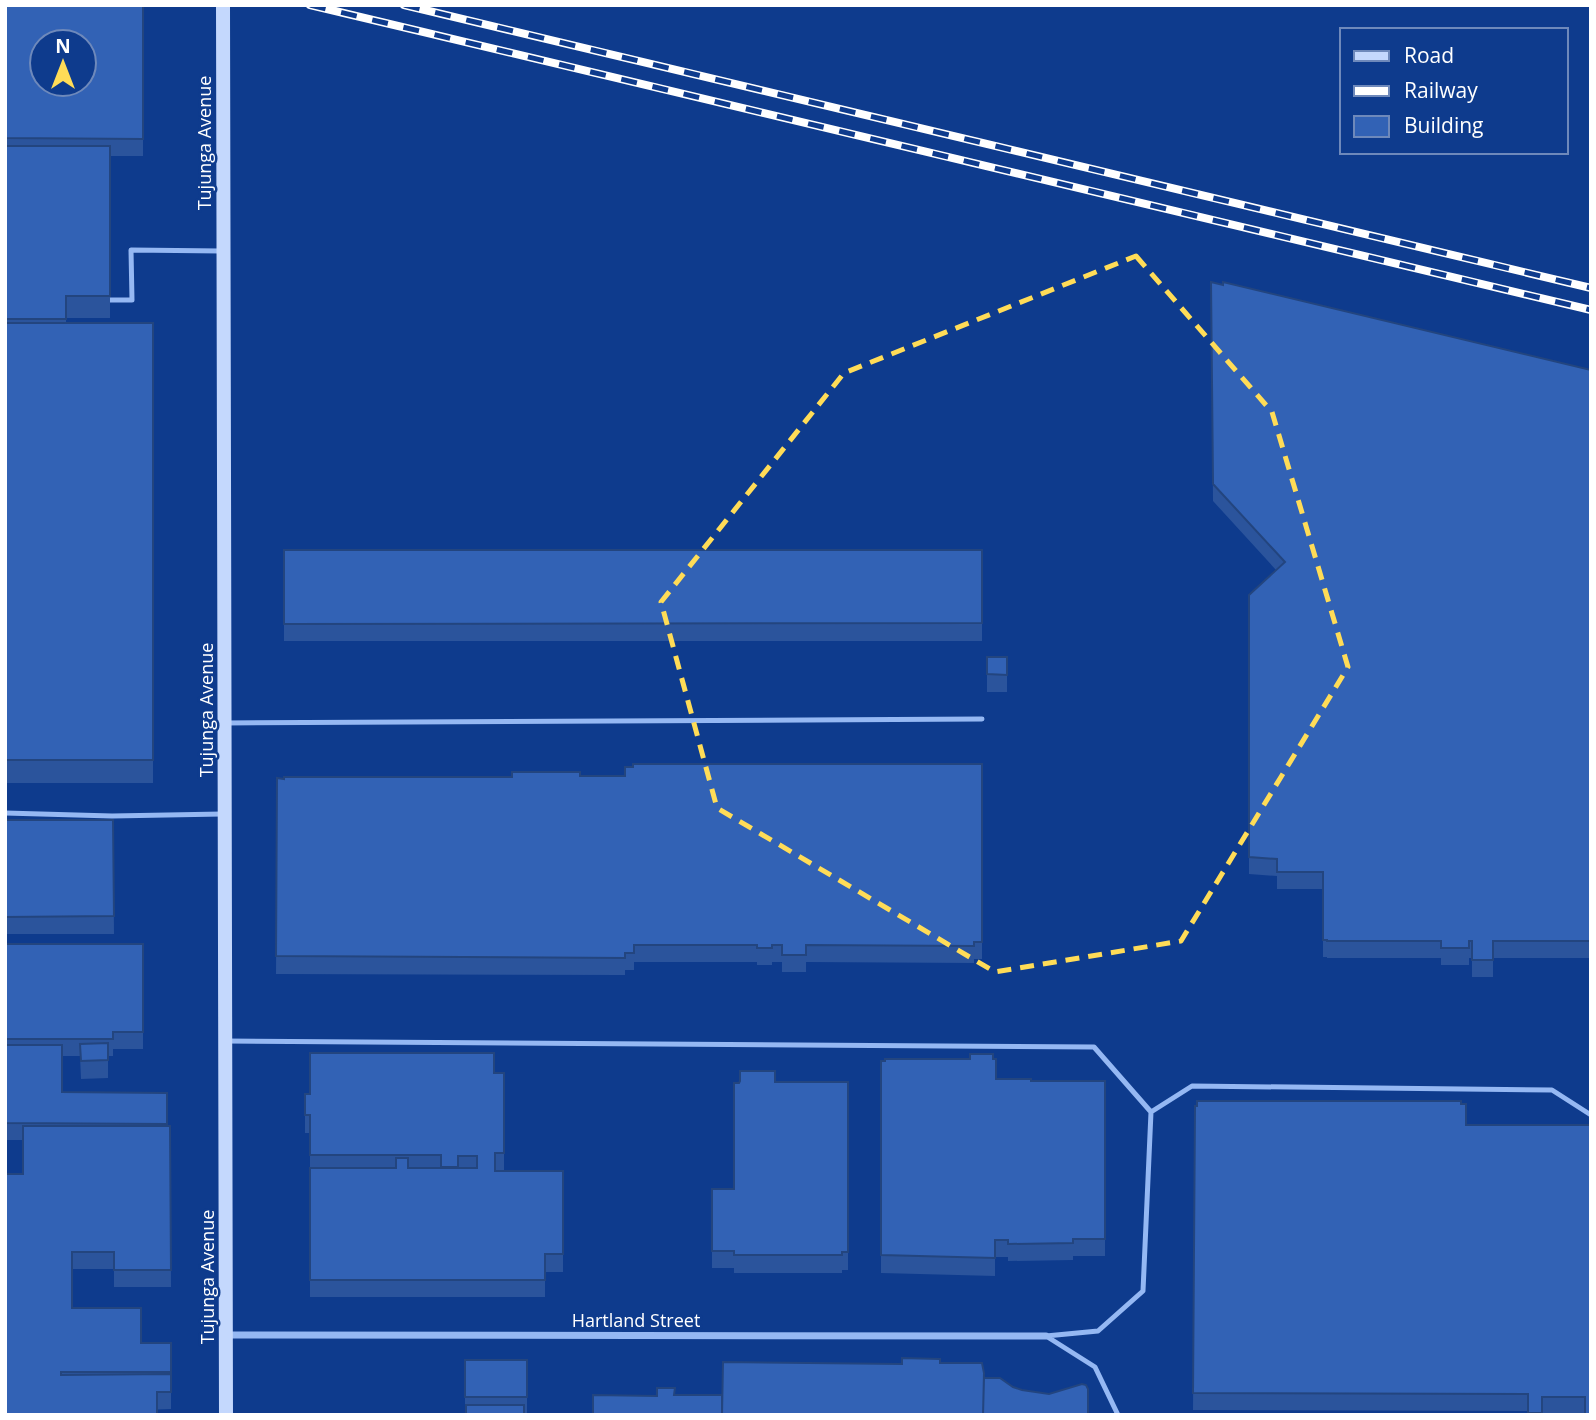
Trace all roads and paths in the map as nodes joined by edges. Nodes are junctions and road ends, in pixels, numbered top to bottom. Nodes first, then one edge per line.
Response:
1 (223, 5) edge
2 (224, 251) junction
3 (110, 300) edge
4 (982, 719) dead end
5 (225, 723) junction
6 (5, 813) edge
7 (226, 814) junction
8 (226, 1041) junction
9 (1151, 1112) junction
10 (1591, 1115) edge
11 (226, 1335) junction
12 (1046, 1336) junction
13 (226, 1415) edge
14 (1118, 1415) edge

1 - 2 street, Tujunga Avenue
2 - 3 lane
2 - 5 street, Tujunga Avenue
4 - 5 lane
5 - 7 street, Tujunga Avenue
6 - 7 lane
7 - 8 street, Tujunga Avenue
8 - 9 lane
8 - 11 street, Tujunga Avenue
9 - 10 lane
9 - 12 lane
11 - 12 street, Hartland Street
11 - 13 street, Tujunga Avenue
12 - 14 lane

